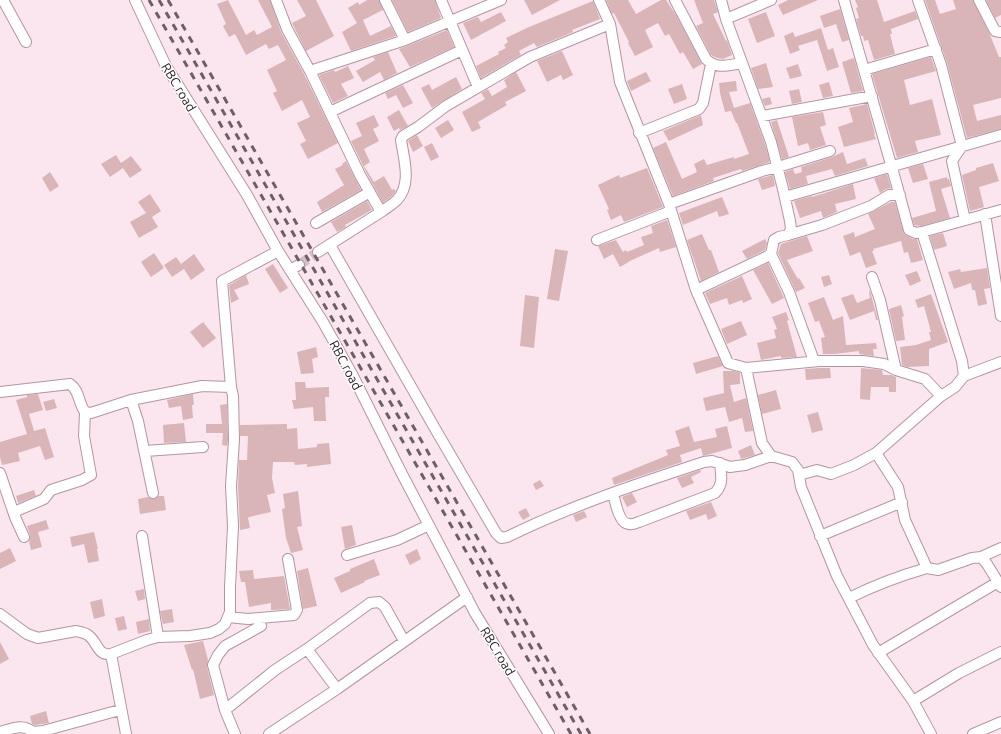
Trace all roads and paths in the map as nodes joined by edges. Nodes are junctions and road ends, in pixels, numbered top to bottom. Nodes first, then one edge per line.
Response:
1 (3, 0) edge
2 (135, 0) edge
3 (276, 0) edge
4 (385, 0) edge
5 (440, 0) edge
6 (501, 0) edge
7 (599, 0) edge
8 (675, 0) edge
9 (721, 0) edge
10 (771, 0) edge
11 (844, 0) edge
12 (918, 0) edge
13 (979, 0) edge
14 (726, 19) junction
15 (450, 22) junction
16 (610, 24) junction
17 (1001, 32) edge
18 (405, 40) junction
19 (26, 42) dead end
20 (936, 49) junction
21 (462, 50) junction
22 (742, 63) junction
23 (711, 64) junction
24 (864, 70) junction
25 (310, 71) junction
26 (478, 87) junction
27 (872, 96) junction
28 (330, 112) junction
29 (762, 116) junction
30 (640, 133) junction
31 (1001, 135) edge
32 (962, 146) junction
33 (830, 151) dead end
34 (778, 167) junction
35 (892, 167) junction
36 (370, 192) junction
37 (900, 195) junction
38 (785, 197) junction
39 (670, 208) junction
40 (1001, 210) edge
41 (381, 212) junction
42 (985, 214) junction
43 (965, 220) junction
44 (316, 222) dead end
45 (922, 232) junction
46 (788, 235) junction
47 (597, 240) dead end
48 (330, 245) junction
49 (278, 251) junction
50 (318, 252) tunnel mouth
51 (771, 254) junction
52 (872, 277) dead end
53 (696, 290) junction
54 (1001, 316) edge
55 (814, 362) junction
56 (1001, 362) edge
57 (746, 368) junction
58 (896, 370) junction
59 (964, 376) junction
60 (231, 387) junction
61 (0, 392) edge
62 (941, 396) junction
63 (130, 400) junction
64 (86, 412) junction
65 (203, 447) dead end
66 (145, 451) junction
67 (876, 453) junction
68 (771, 456) junction
69 (720, 463) junction
70 (0, 474) edge
71 (799, 475) junction
72 (154, 493) dead end
73 (613, 493) junction
74 (902, 502) junction
75 (14, 512) junction
76 (429, 525) junction
77 (142, 536) dead end
78 (820, 536) junction
79 (24, 537) dead end
80 (1001, 548) edge
81 (347, 556) dead end
82 (980, 557) junction
83 (288, 559) dead end
84 (927, 568) junction
85 (999, 585) edge
86 (467, 597) junction
87 (849, 598) junction
88 (0, 614) edge
89 (228, 618) junction
90 (261, 626) dead end
91 (158, 637) junction
92 (404, 641) junction
93 (307, 649) junction
94 (1001, 652) edge
95 (878, 653) junction
96 (111, 654) junction
97 (337, 689) junction
98 (913, 701) junction
99 (120, 710) junction
100 (225, 710) junction
101 (1001, 722) edge
102 (0, 732) edge
103 (126, 734) edge
104 (235, 734) edge
105 (269, 734) edge
106 (548, 734) edge
107 (931, 734) edge
108 (973, 734) edge

1 - 19 street
2 - 49 street, RBC road
3 - 25 street
4 - 18 street
5 - 15 street
6 - 15 street
7 - 16 street
8 - 23 street
9 - 14 street
10 - 14 street
11 - 24 street
12 - 20 street
13 - 17 street
14 - 22 street
15 - 18 street
15 - 21 street
16 - 26 street
16 - 30 street
18 - 25 street
20 - 24 street
20 - 32 street
21 - 26 street
21 - 28 street
22 - 23 street
22 - 29 street
23 - 30 street
24 - 27 street
25 - 28 street
26 - 41 street
27 - 29 street
27 - 35 street
28 - 36 street
29 - 34 street
30 - 39 street
31 - 32 street
32 - 35 street
32 - 43 street
33 - 34 street
34 - 38 street
34 - 39 street
35 - 37 street
35 - 38 street
36 - 41 street
36 - 44 street
37 - 45 street
37 - 46 street
38 - 46 street
39 - 47 street
39 - 53 street
40 - 42 street
41 - 48 street
42 - 43 street
42 - 54 street
43 - 45 street
45 - 59 street
46 - 51 street
48 - 50 street
48 - 73 street
49 - 60 street
49 - 76 street, RBC road
51 - 53 street
51 - 55 street
52 - 58 street
53 - 57 street
55 - 57 street
55 - 58 street
56 - 59 street
57 - 68 street
58 - 62 street
59 - 62 street
60 - 63 street
60 - 89 street
61 - 64 street
62 - 67 street
63 - 64 street
63 - 66 street
64 - 75 street
65 - 66 street
66 - 72 street
67 - 71 street
67 - 74 street
68 - 69 street
68 - 71 street
69 - 73 street
69 - 73 street
70 - 75 street
71 - 78 street
74 - 78 street
74 - 84 street
75 - 79 street
76 - 81 street
76 - 86 street, RBC road
77 - 91 street
78 - 87 street
80 - 82 street
82 - 84 street
82 - 85 street
83 - 89 street
84 - 87 street
85 - 95 street
86 - 92 street
86 - 106 street, RBC road
87 - 95 street
88 - 96 street
89 - 91 street
90 - 100 street
91 - 96 street
92 - 93 street
92 - 97 street
93 - 97 street
93 - 100 street
94 - 98 street
95 - 98 street
96 - 99 street
97 - 105 street
98 - 107 street
99 - 102 street
99 - 103 street
100 - 104 street
101 - 108 street

